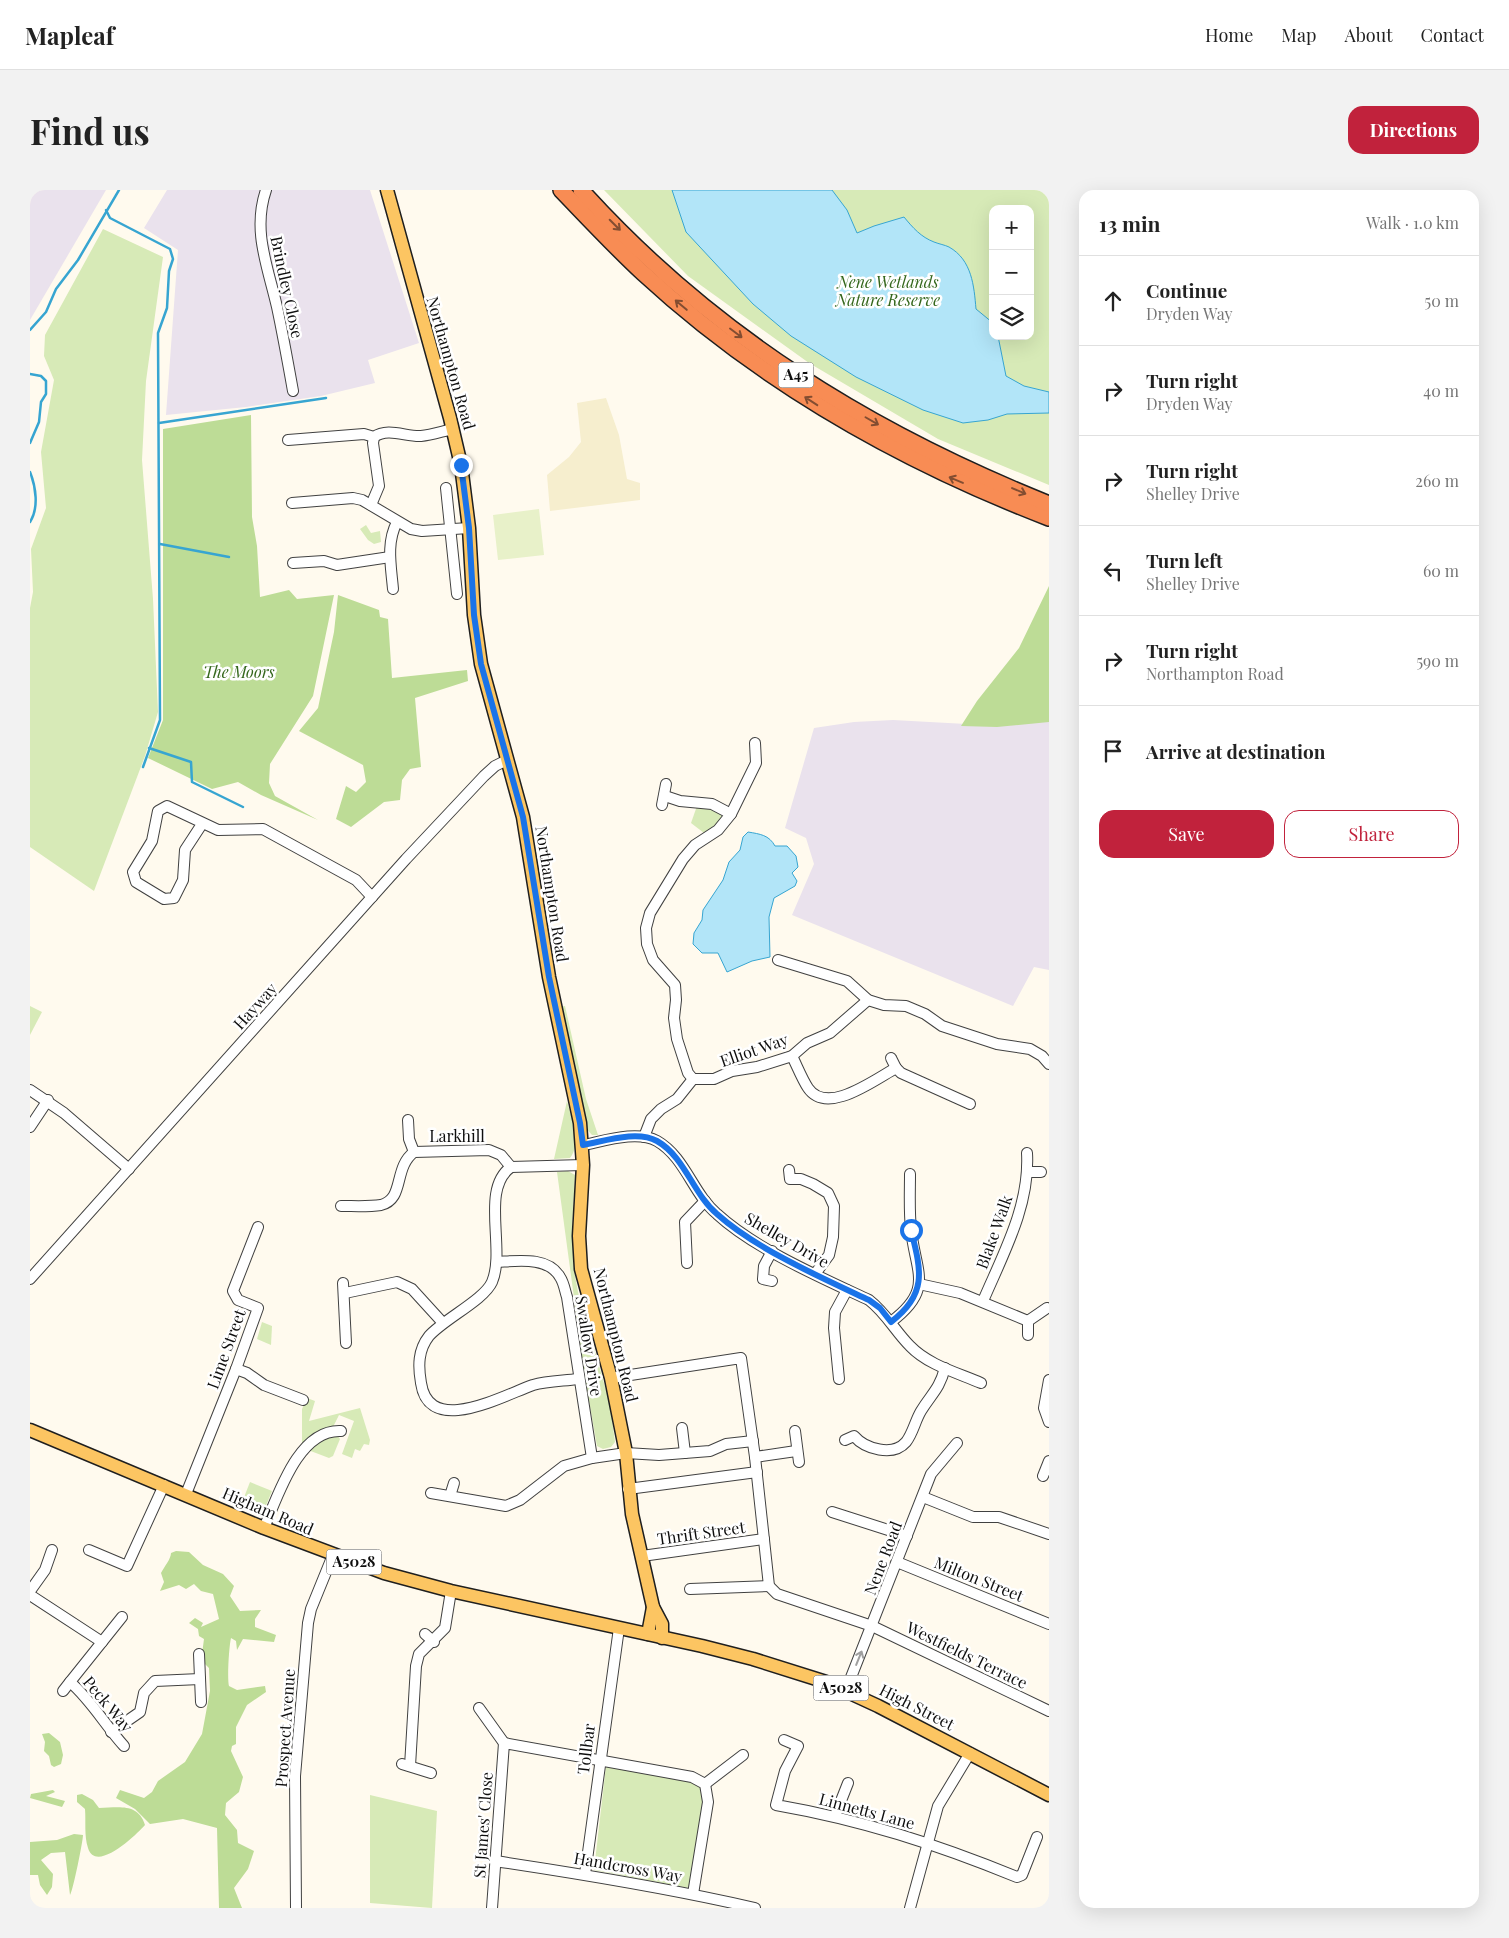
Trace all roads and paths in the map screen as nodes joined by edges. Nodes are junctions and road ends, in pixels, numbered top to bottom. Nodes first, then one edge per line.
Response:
1 (266, 190) edge
2 (386, 190) edge
3 (561, 190) edge
4 (581, 190) edge
5 (293, 391) dead end
6 (453, 429) junction
7 (374, 437) junction
8 (288, 440) dead end
9 (446, 488) dead end
10 (292, 503) dead end
11 (1049, 504) edge
12 (371, 505) junction
13 (1049, 518) edge
14 (397, 522) junction
15 (469, 528) junction
16 (449, 529) junction
17 (390, 557) junction
18 (293, 563) dead end
19 (393, 589) dead end
20 (457, 594) dead end
21 (754, 743) dead end
22 (507, 760) junction
23 (666, 784) dead end
24 (731, 814) junction
25 (202, 824) junction
26 (372, 897) junction
27 (778, 960) dead end
28 (868, 1000) junction
29 (792, 1056) junction
30 (890, 1058) dead end
31 (1049, 1064) edge
32 (896, 1068) junction
33 (693, 1079) junction
34 (30, 1090) edge
35 (48, 1100) junction
36 (970, 1104) dead end
37 (408, 1120) dead end
38 (30, 1127) edge
39 (644, 1137) junction
40 (583, 1145) junction
41 (414, 1152) junction
42 (1027, 1153) dead end
43 (583, 1165) junction
44 (511, 1167) junction
45 (129, 1169) junction
46 (789, 1170) dead end
47 (1028, 1172) junction
48 (1041, 1172) dead end
49 (910, 1174) dead end
50 (705, 1201) junction
51 (341, 1206) dead end
52 (258, 1226) dead end
53 (772, 1251) junction
54 (497, 1262) junction
55 (687, 1263) dead end
56 (815, 1274) junction
57 (30, 1279) edge
58 (772, 1282) dead end
59 (919, 1284) junction
60 (847, 1290) junction
61 (983, 1301) junction
62 (1047, 1308) dead end
63 (1028, 1321) junction
64 (891, 1322) junction
65 (443, 1323) junction
66 (1028, 1335) dead end
67 (346, 1343) dead end
68 (945, 1368) junction
69 (236, 1369) junction
70 (578, 1378) junction
71 (611, 1378) junction
72 (839, 1379) dead end
73 (1049, 1380) edge
74 (981, 1383) dead end
75 (303, 1400) dead end
76 (1049, 1422) edge
77 (682, 1428) dead end
78 (30, 1430) edge
79 (341, 1431) dead end
80 (795, 1431) dead end
81 (845, 1440) dead end
82 (753, 1441) junction
83 (957, 1443) dead end
84 (796, 1451) junction
85 (626, 1453) junction
86 (685, 1453) junction
87 (756, 1457) junction
88 (592, 1458) junction
89 (799, 1462) dead end
90 (1049, 1462) edge
91 (757, 1472) junction
92 (1043, 1476) dead end
93 (454, 1483) dead end
94 (164, 1485) junction
95 (628, 1489) junction
96 (431, 1493) dead end
97 (186, 1494) junction
98 (450, 1496) junction
99 (923, 1497) junction
100 (832, 1512) dead end
101 (264, 1528) junction
102 (1049, 1534) edge
103 (907, 1536) junction
104 (764, 1538) junction
105 (52, 1550) dead end
106 (89, 1550) dead end
107 (333, 1555) junction
108 (642, 1556) junction
109 (897, 1562) junction
110 (769, 1586) junction
111 (690, 1589) dead end
112 (30, 1591) edge
113 (451, 1591) junction
114 (30, 1595) edge
115 (653, 1607) junction
116 (122, 1615) dead end
117 (1049, 1624) edge
118 (872, 1626) junction
119 (619, 1628) junction
120 (425, 1634) dead end
121 (648, 1634) junction
122 (662, 1638) junction
123 (102, 1642) junction
124 (434, 1642) junction
125 (198, 1654) dead end
126 (200, 1679) junction
127 (846, 1690) junction
128 (202, 1702) dead end
129 (479, 1708) dead end
130 (1049, 1711) edge
131 (111, 1732) junction
132 (784, 1740) dead end
133 (504, 1743) junction
134 (124, 1746) dead end
135 (970, 1753) junction
136 (743, 1755) dead end
137 (600, 1760) junction
138 (431, 1773) dead end
139 (848, 1783) dead end
140 (705, 1784) junction
141 (1049, 1795) edge
142 (835, 1816) junction
143 (1037, 1837) dead end
144 (927, 1842) junction
145 (495, 1861) junction
146 (585, 1874) junction
147 (693, 1894) junction
148 (296, 1908) edge
149 (492, 1908) edge
150 (755, 1908) edge
151 (910, 1908) edge

1 - 5 street, Brindley Close
2 - 6 main road, Northampton Road
13 -> 3 highway, A45
4 -> 11 highway, A45
6 - 7 street
6 - 15 main road, Northampton Road
7 - 8 street
7 - 12 street
9 - 16 street
10 - 12 street
12 - 14 street
14 - 16 street
14 - 17 street
15 - 16 street
15 - 22 main road, Northampton Road
16 - 20 street
17 - 18 street
17 - 19 street
21 - 24 street
22 - 26 street, Hayway
22 - 40 main road, Northampton Road
23 - 24 street
24 - 33 street
25 - 25 street
25 - 26 street
26 - 45 street, Hayway
27 - 28 street
28 - 29 street, Elliot Way
28 - 31 street
29 - 32 street
29 - 33 street, Elliot Way
30 - 32 street
32 - 36 street
33 - 39 street
34 - 35 street
35 - 38 street
35 - 45 street
37 - 41 street, Larkhill
39 - 40 street, Shelley Drive
39 - 50 street, Shelley Drive
40 - 43 main road, Northampton Road
41 - 44 street, Larkhill
41 - 51 street, Larkhill
42 - 47 street, Blake Walk
43 - 44 street
43 - 71 main road, Northampton Road
44 - 54 street
45 - 57 street, Hayway
46 - 56 street
47 - 48 street
47 - 61 street, Blake Walk
49 - 59 street
50 - 53 street, Shelley Drive
50 - 55 street
52 - 69 street, Lime Street
53 - 56 street, Shelley Drive
53 - 58 street
54 - 65 street
54 - 70 street, Swallow Drive
56 - 60 street, Shelley Drive
59 - 61 street
59 - 64 street
60 - 64 street, Shelley Drive
60 - 72 street
61 - 63 street
62 - 63 street
63 - 66 street
64 - 68 street, Shelley Drive
65 - 67 street
65 - 70 street
68 - 74 street, Shelley Drive
68 - 81 street
69 - 75 street
69 - 97 street, Lime Street
70 - 88 street, Swallow Drive
71 - 82 street
71 - 85 main road, Northampton Road
73 - 76 street
77 - 86 street
78 - 94 main road, Higham Road / A5028
79 - 101 street
80 - 84 street
82 - 86 street
82 - 87 street
83 - 99 street, Nene Road
84 - 87 street
84 - 89 street
85 - 86 street
85 - 88 street
85 - 95 main road, Northampton Road
87 - 91 street
88 - 98 street
90 - 92 street
91 - 95 street
91 - 104 street
93 - 98 street
94 - 97 main road, Higham Road / A5028
94 - 106 street
95 - 108 main road, Northampton Road
96 - 98 street
97 - 101 main road, Higham Road / A5028
99 - 102 street
99 - 103 street, Nene Road
100 - 103 street
101 - 107 main road, Higham Road / A5028
103 - 109 street, Nene Road
104 - 108 street, Thrift Street
104 - 110 street
105 - 112 street
107 - 113 main road, Higham Road / A5028
107 - 148 street, Prospect Avenue
108 - 115 main road, Northampton Road
109 - 117 street, Milton Street
109 - 118 street, Nene Road
110 - 111 street
110 - 118 street, Westfields Terrace
113 - 119 main road, Higham Road / A5028
113 - 124 street
114 - 123 street
115 - 121 main road
115 - 122 main road, Northampton Road
116 - 123 street, Peck Way
127 -> 118 street, Nene Road
118 - 130 street, Westfields Terrace
119 - 121 main road, Higham Road / A5028
119 - 137 street, Tollbar
120 - 124 street
121 - 122 main road, High Street / A5028
122 - 127 main road, High Street / A5028
123 - 131 street, Peck Way
124 - 138 street
125 - 126 street
126 - 128 street
126 - 131 street
127 - 135 main road, High Street / A5028
129 - 133 street
131 - 134 street, Peck Way
132 - 142 street, Linnetts Lane
133 - 137 street
133 - 145 street, St James' Close
135 - 141 main road, High Street / A5028
135 - 144 street
136 - 140 street
137 - 140 street
137 - 146 street, Tollbar
139 - 142 street
140 - 147 street
142 - 144 street, Linnetts Lane
143 - 144 street, Linnetts Lane
144 - 151 street
145 - 146 street, Handcross Way
145 - 149 street, St James' Close
146 - 147 street, Handcross Way
147 - 150 street, Handcross Way

